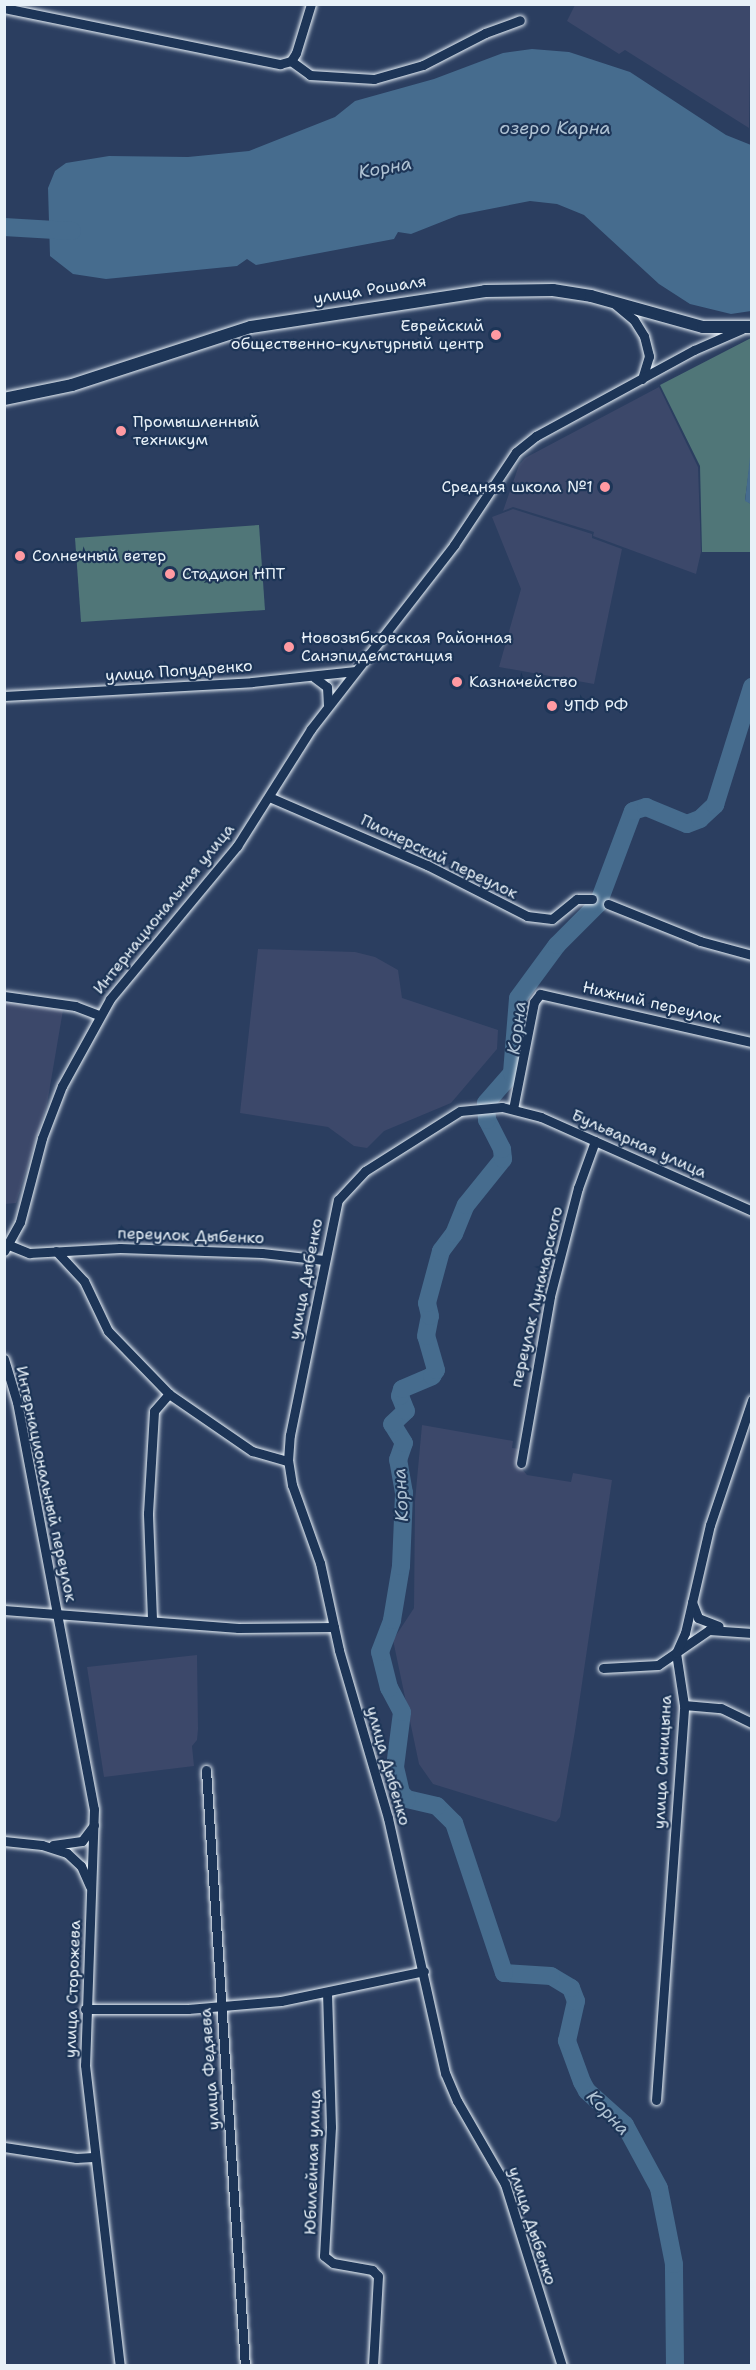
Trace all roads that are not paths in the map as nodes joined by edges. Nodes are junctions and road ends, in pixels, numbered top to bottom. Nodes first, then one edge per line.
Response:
1 (311, 4) edge
2 (4, 8) edge
3 (520, 20) dead end
4 (291, 61) junction
5 (612, 302) junction
6 (749, 327) edge
7 (640, 381) junction
8 (4, 399) edge
9 (355, 671) junction
10 (307, 677) junction
11 (4, 696) edge
12 (327, 708) junction
13 (269, 797) junction
14 (592, 898) dead end
15 (608, 904) dead end
16 (752, 955) edge
17 (4, 996) edge
18 (99, 1015) junction
19 (752, 1042) edge
20 (513, 1109) junction
21 (595, 1141) junction
22 (366, 1171) joint
23 (752, 1211) edge
24 (7, 1248) edge
25 (56, 1251) junction
26 (324, 1260) junction
27 (4, 1359) edge
28 (169, 1394) junction
29 (752, 1400) edge
30 (288, 1461) junction
31 (522, 1463) dead end
32 (692, 1599) junction
33 (4, 1610) edge
34 (58, 1616) junction
35 (152, 1619) junction
36 (334, 1627) junction
37 (724, 1628) junction
38 (752, 1633) edge
39 (676, 1653) junction
40 (603, 1668) dead end
41 (684, 1705) junction
42 (752, 1723) edge
43 (206, 1770) dead end
44 (95, 1820) junction
45 (4, 1841) edge
46 (42, 1845) junction
47 (92, 1896) junction
48 (424, 1971) junction
49 (327, 1992) junction
50 (220, 2006) junction
51 (85, 2008) junction
52 (656, 2100) dead end
53 (4, 2147) edge
54 (93, 2157) junction
55 (120, 2366) edge
56 (245, 2366) edge
57 (373, 2366) edge
58 (562, 2366) edge

1 - 4 street
2 - 4 street
3 - 4 street
5 - 6 main road, улица Рошаля
5 - 7 street
5 - 8 main road, улица Рошаля
6 - 7 street, Интернациональная улица
7 - 9 street, Интернациональная улица
9 - 10 street, улица Попудренко
9 - 12 street, Интернациональная улица
10 - 11 street, улица Попудренко
10 - 12 street
12 - 13 street, Интернациональная улица
13 - 14 street, Пионерский переулок
13 - 18 street, Интернациональная улица
15 - 16 street
17 - 18 street
18 - 24 street, Интернациональная улица
19 - 20 street, Нижний переулок
20 - 21 street, Бульварная улица
20 - 22 street, Бульварная улица
21 - 23 street, Бульварная улица
21 - 31 street, переулок Луначарского
22 - 26 street, улица Дыбенко
24 - 25 street, переулок Дыбенко
25 - 26 street, переулок Дыбенко
25 - 28 street
26 - 30 street, улица Дыбенко
27 - 34 street, Интернациональный переулок
28 - 30 street
28 - 35 street
29 - 32 street, улица Синицына
30 - 36 street, улица Дыбенко
32 - 37 street
32 - 39 street, улица Синицына
33 - 34 street
34 - 35 street
34 - 44 street, улица Сторожева
35 - 36 street
36 - 48 street, улица Дыбенко
37 - 38 street
37 - 39 street
39 - 40 street
39 - 41 street, улица Синицына
41 - 42 street
41 - 52 street, улица Синицына
43 - 50 street, улица Федяева
44 - 46 street
44 - 47 street, улица Сторожева
45 - 46 street
46 - 47 street
47 - 51 street, улица Сторожева
48 - 49 street
48 - 58 street, улица Дыбенко
49 - 50 street
49 - 57 street, Юбилейная улица
50 - 51 street
50 - 56 street, улица Федяева
51 - 54 street, улица Сторожева
53 - 54 street
54 - 55 street, улица Сторожева

